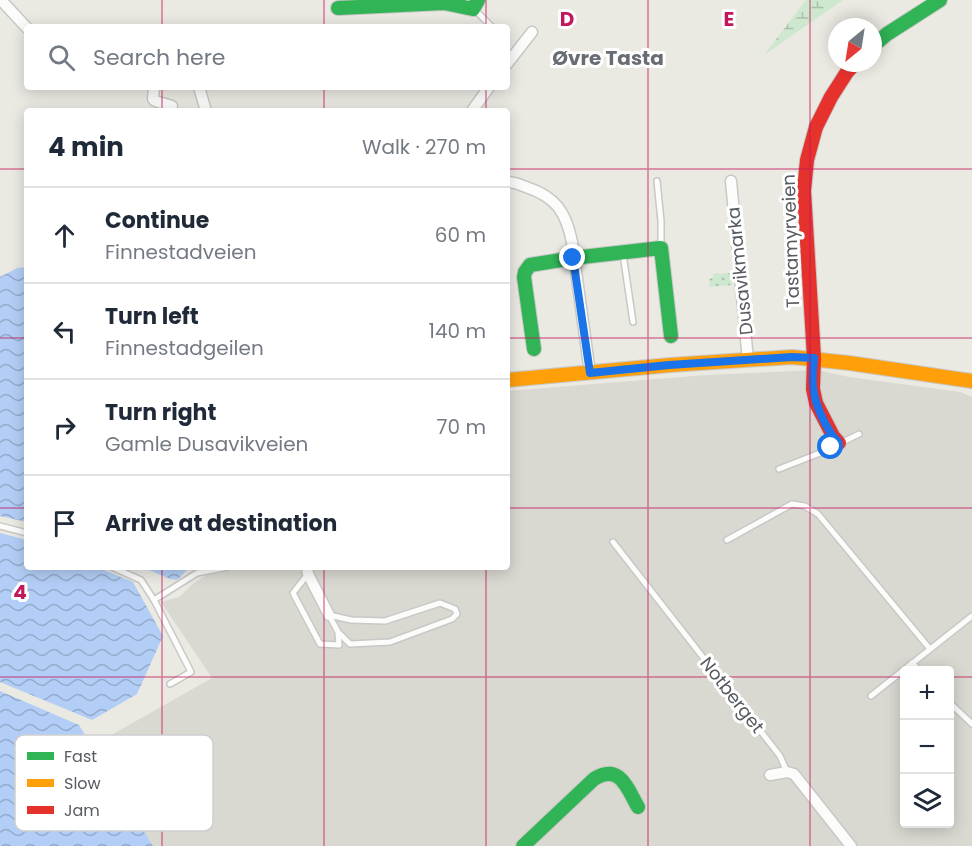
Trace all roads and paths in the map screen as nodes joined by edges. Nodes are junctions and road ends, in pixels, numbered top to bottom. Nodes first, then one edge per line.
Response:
1 (1, 0) edge
2 (940, 0) edge
3 (444, 2) edge
4 (476, 5) edge
5 (338, 8) dead end
6 (490, 24) edge
7 (24, 25) edge
8 (532, 32) dead end
9 (882, 38) edge
10 (510, 60) edge
11 (847, 72) edge
12 (154, 90) edge
13 (200, 90) edge
14 (487, 90) edge
15 (172, 106) dead end
16 (205, 108) edge
17 (474, 108) edge
18 (657, 181) dead end
19 (731, 181) dead end
20 (510, 182) edge
21 (661, 248) junction
22 (623, 253) junction
23 (573, 258) junction
24 (633, 321) dead end
25 (671, 336) dead end
26 (534, 349) dead end
27 (814, 358) junction
28 (748, 360) junction
29 (590, 373) junction
30 (510, 380) edge
31 (972, 381) edge
32 (860, 434) dead end
33 (838, 443) junction
34 (780, 469) dead end
35 (0, 526) edge
36 (24, 532) edge
37 (727, 540) dead end
38 (613, 542) dead end
39 (119, 570) edge
40 (212, 570) edge
41 (307, 570) edge
42 (154, 600) junction
43 (329, 615) junction
44 (972, 616) edge
45 (338, 632) junction
46 (930, 649) junction
47 (912, 663) junction
48 (915, 666) edge
49 (170, 684) dead end
50 (871, 696) dead end
51 (954, 707) edge
52 (972, 724) edge
53 (787, 772) junction
54 (770, 775) dead end
55 (638, 807) dead end
56 (523, 846) edge
57 (850, 846) edge

1 - 7 street
2 - 9 street
3 - 4 street
3 - 5 street
4 - 6 lane
8 - 10 street
11 - 27 street, Tastamyrveien
12 - 15 street
13 - 16 street
14 - 17 street
18 - 21 lane
19 - 28 street, Dusavikmarka
20 - 23 street
21 - 22 street
21 - 25 street
22 - 23 street
22 - 24 lane
23 - 26 street
23 - 29 street
27 - 28 street
27 - 31 street
27 - 33 street, Tastamyrveien
28 - 29 street
29 - 30 street
32 - 33 lane
33 - 34 lane
35 - 36 lane
37 - 46 lane
38 - 53 lane, Notberget
39 - 42 lane
40 - 42 lane
41 - 43 street
41 - 45 lane
42 - 49 lane
43 - 45 lane
43 - 45 lane
44 - 46 lane
46 - 47 lane
47 - 48 lane
47 - 50 lane
51 - 52 lane
53 - 54 street
53 - 57 street, Notberget
55 - 56 street

